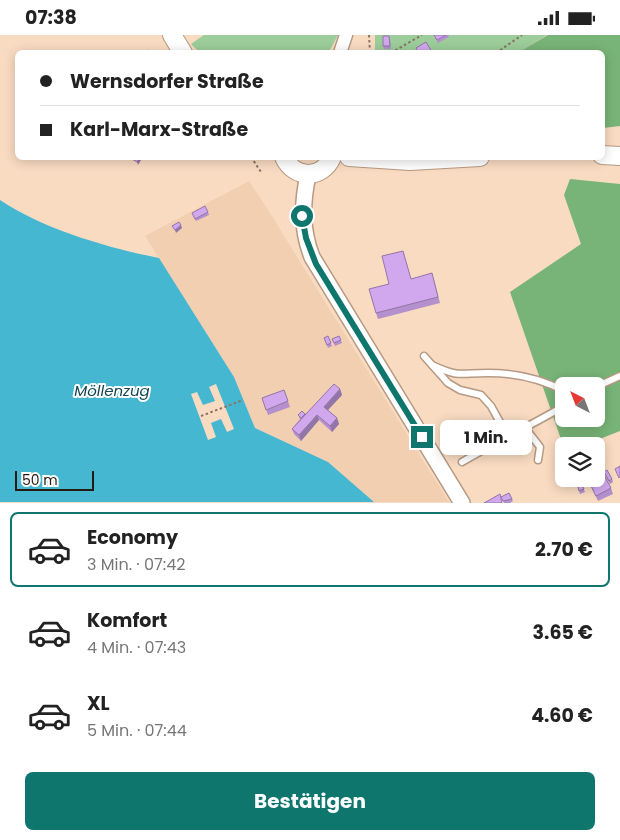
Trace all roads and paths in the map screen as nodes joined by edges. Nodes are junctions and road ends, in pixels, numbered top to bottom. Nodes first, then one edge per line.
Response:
1 (172, 35) edge
2 (346, 35) edge
3 (370, 35) edge
4 (422, 35) edge
5 (522, 35) edge
6 (181, 50) edge
7 (341, 50) edge
8 (370, 50) edge
9 (396, 50) edge
10 (500, 50) edge
11 (605, 155) edge
12 (620, 155) edge
13 (253, 160) edge
14 (286, 160) edge
15 (330, 160) edge
16 (395, 160) edge
17 (428, 160) edge
18 (261, 172) dead end
19 (308, 175) junction
20 (424, 356) dead end
21 (432, 365) junction
22 (620, 376) edge
23 (605, 383) edge
24 (555, 386) edge
25 (244, 400) dead end
26 (555, 411) edge
27 (202, 416) dead end
28 (526, 429) junction
29 (507, 435) junction
30 (538, 460) dead end
31 (462, 462) dead end
32 (462, 503) edge

1 - 6 main road
2 - 7 street
3 - 8 path
4 - 9 path
5 - 10 path
11 - 12 main road
13 - 18 path
14 - 19 main road
15 - 19 main road
16 - 17 main road
19 - 32 street
20 - 21 lane
21 - 24 lane
21 - 29 lane
22 - 23 lane
25 - 27 path
26 - 28 lane
28 - 29 lane
28 - 30 lane
29 - 31 lane

